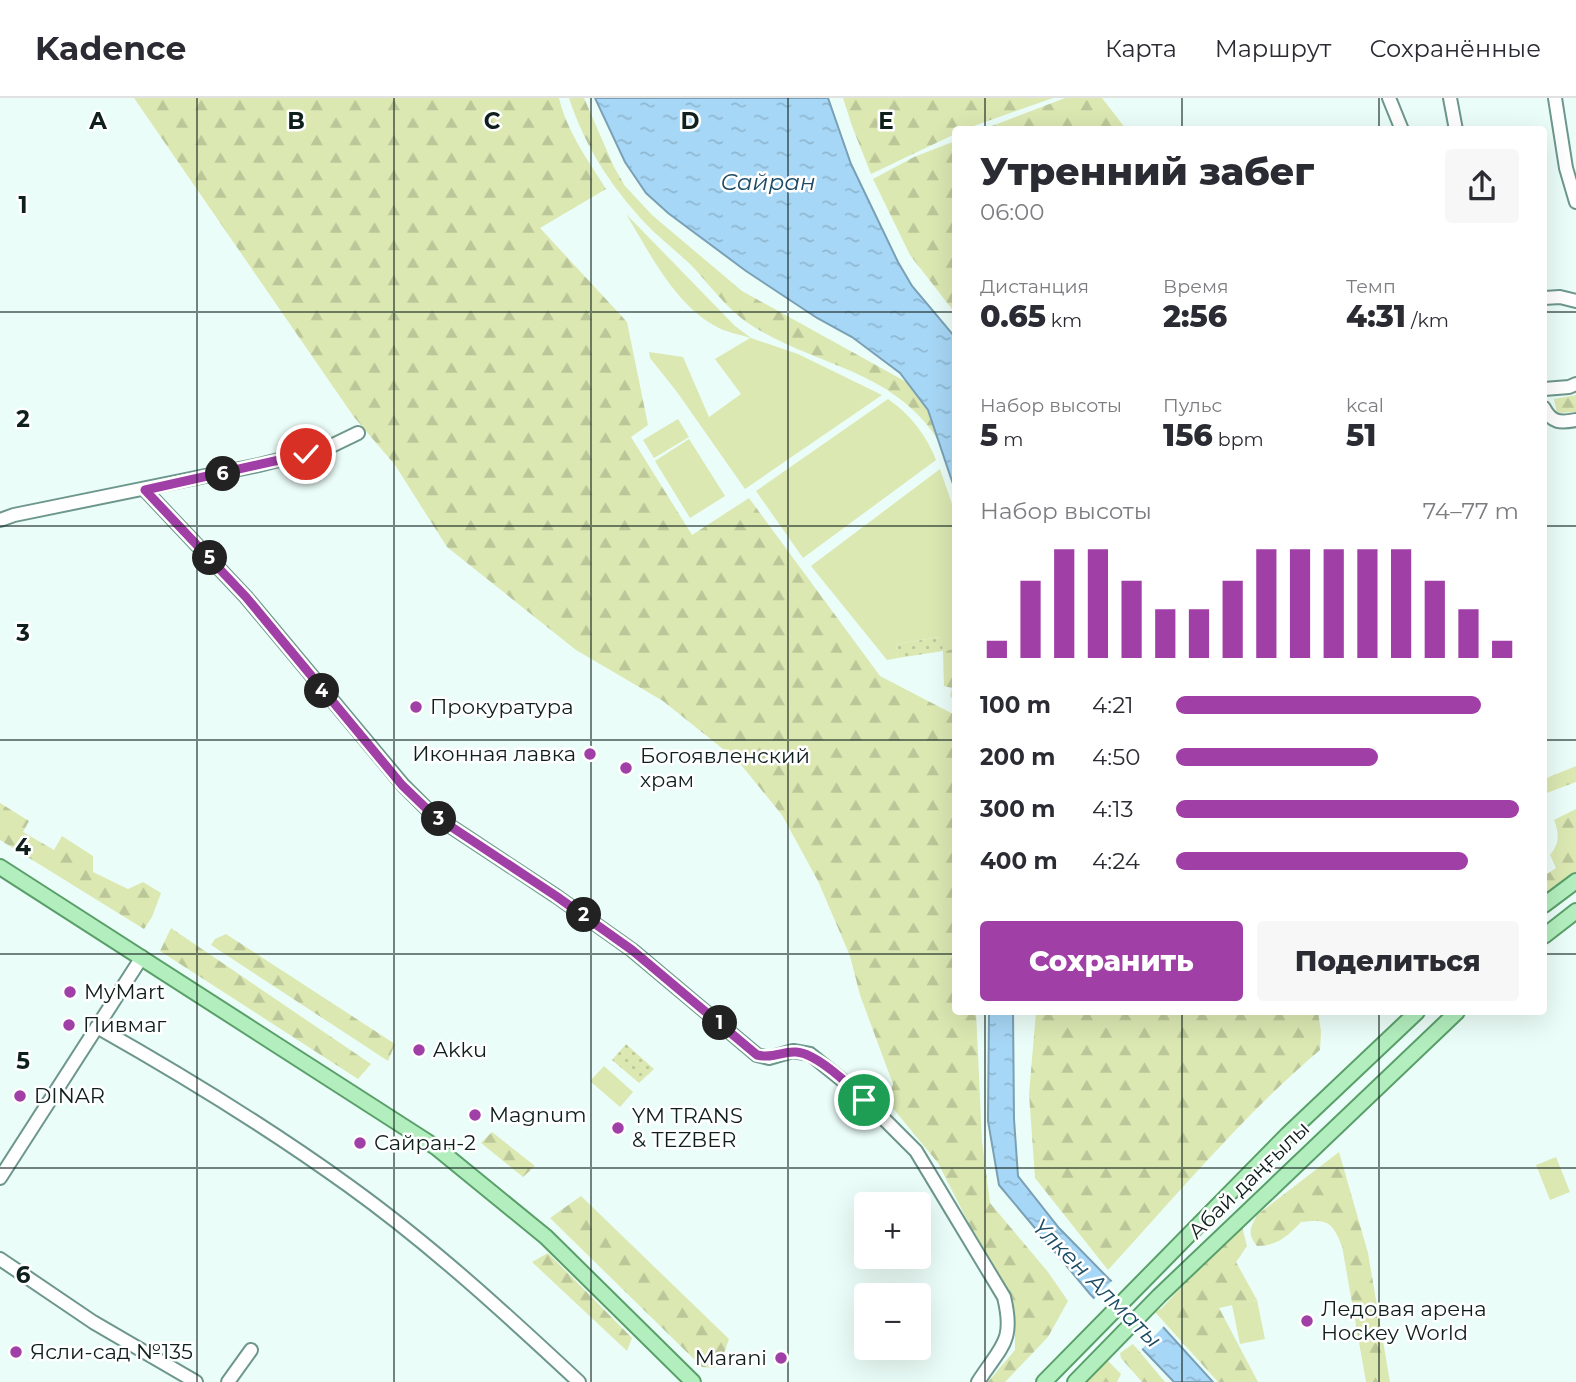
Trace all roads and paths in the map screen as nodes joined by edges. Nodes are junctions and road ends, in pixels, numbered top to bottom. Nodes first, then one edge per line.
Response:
1 (1389, 98) edge
2 (1450, 98) edge
3 (1555, 98) edge
4 (1400, 126) edge
5 (1455, 126) edge
6 (1576, 202) edge
7 (1547, 298) edge
8 (1576, 301) edge
9 (1576, 384) edge
10 (1547, 389) edge
11 (1547, 414) edge
12 (1576, 420) edge
13 (358, 433) dead end
14 (145, 490) junction
15 (0, 520) edge
16 (0, 867) edge
17 (1576, 881) edge
18 (1547, 903) edge
19 (1576, 911) edge
20 (1547, 934) edge
21 (142, 957) junction
22 (1414, 1015) edge
23 (1454, 1015) edge
24 (97, 1027) junction
25 (0, 1178) edge
26 (0, 1259) edge
27 (251, 1350) dead end
28 (196, 1382) edge
29 (228, 1382) edge
30 (579, 1382) edge
31 (693, 1382) edge
32 (978, 1382) edge
33 (1044, 1382) edge
34 (1074, 1382) edge

1 - 4 street
2 - 5 street
3 - 6 street
7 - 8 street
9 - 10 street
11 - 12 street
13 - 14 street
14 - 15 street
14 - 32 street
16 - 21 main road
17 - 18 main road
19 - 20 main road
21 - 24 street
21 - 31 main road
22 - 33 main road, Абай даңғылы
23 - 34 main road, Абай даңғылы
24 - 25 street
24 - 30 street
26 - 28 street
27 - 29 street

